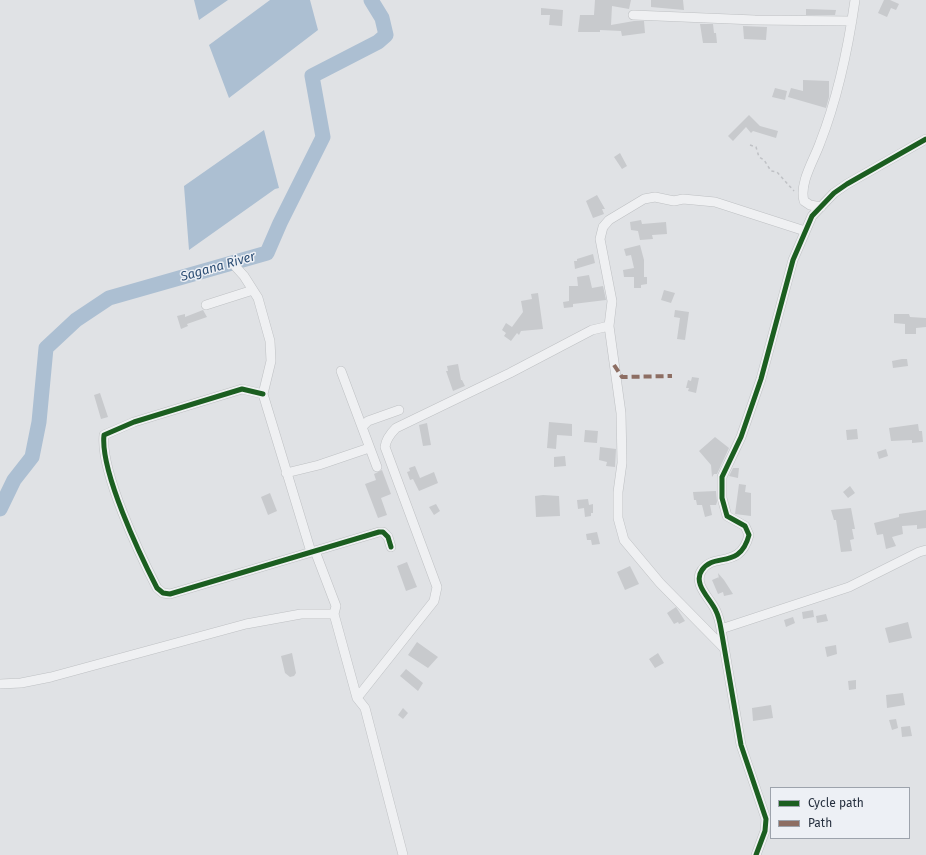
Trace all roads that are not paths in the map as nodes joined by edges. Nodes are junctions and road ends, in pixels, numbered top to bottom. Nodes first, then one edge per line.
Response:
1 (855, 0) edge
2 (633, 14) dead end
3 (852, 21) junction
4 (926, 139) edge
5 (821, 207) junction
6 (805, 231) junction
7 (235, 266) dead end
8 (253, 290) junction
9 (206, 306) dead end
10 (609, 326) junction
11 (340, 371) dead end
12 (263, 394) junction
13 (399, 410) dead end
14 (362, 427) junction
15 (369, 448) junction
16 (377, 467) dead end
17 (286, 474) junction
18 (391, 547) dead end
19 (926, 550) edge
20 (313, 552) junction
21 (334, 614) junction
22 (721, 629) junction
23 (724, 648) junction
24 (0, 684) edge
25 (357, 698) junction
26 (403, 855) edge
27 (756, 855) edge

1 - 3 street
2 - 3 street
3 - 5 street
4 - 5 street
5 - 6 street
6 - 10 street
6 - 22 street
7 - 8 street
8 - 9 street
8 - 12 street
10 - 23 street
10 - 25 street
11 - 14 street
12 - 17 street
12 - 20 street
13 - 14 street
14 - 15 street
15 - 16 street
15 - 17 street
17 - 20 street
18 - 20 street
19 - 22 street
20 - 21 street
21 - 24 street
21 - 25 street
22 - 23 street
23 - 27 street
25 - 26 street

